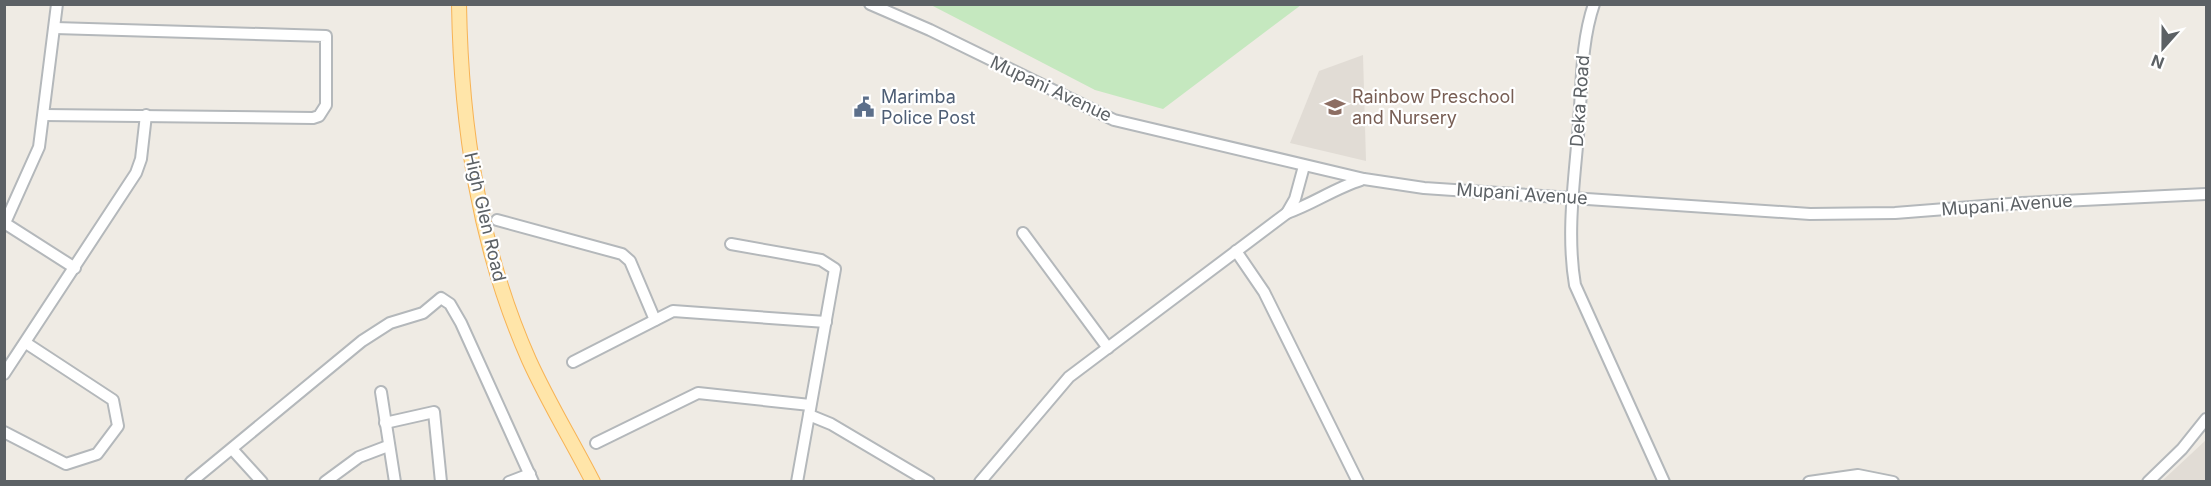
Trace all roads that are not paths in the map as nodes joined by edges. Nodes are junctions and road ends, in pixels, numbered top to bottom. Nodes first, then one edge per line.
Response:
1 (57, 4) edge
2 (459, 4) edge
3 (870, 4) edge
4 (1594, 4) edge
5 (55, 28) junction
6 (44, 115) junction
7 (146, 115) junction
8 (1304, 166) junction
9 (1364, 179) junction
10 (2206, 194) edge
11 (1573, 198) junction
12 (1287, 213) junction
13 (497, 220) dead end
14 (5, 224) edge
15 (1023, 233) dead end
16 (731, 244) dead end
17 (1236, 250) junction
18 (75, 268) junction
19 (655, 320) junction
20 (826, 322) junction
21 (26, 343) junction
22 (1108, 348) junction
23 (573, 362) dead end
24 (4, 374) edge
25 (381, 392) dead end
26 (809, 410) junction
27 (2206, 418) edge
28 (385, 423) junction
29 (4, 432) edge
30 (596, 443) dead end
31 (388, 446) junction
32 (232, 449) junction
33 (531, 478) edge
34 (191, 482) edge
35 (262, 482) edge
36 (325, 482) edge
37 (395, 482) edge
38 (441, 482) edge
39 (508, 482) edge
40 (593, 482) edge
41 (797, 482) edge
42 (929, 482) edge
43 (980, 482) edge
44 (1358, 482) edge
45 (1664, 482) edge
46 (1809, 482) edge
47 (1893, 482) edge
48 (2148, 482) edge

1 - 5 street
2 - 40 main road, High Glen Road
3 - 8 street, Mupani Avenue
4 - 11 street, Deka Road
5 - 6 street
5 - 7 street
6 - 7 street
6 - 14 street
7 - 18 street
8 - 9 street, Mupani Avenue
8 - 12 street
9 - 11 street, Mupani Avenue
9 - 12 street
10 - 11 street, Mupani Avenue
11 - 45 street, Deka Road
12 - 17 street
13 - 19 street
14 - 18 street
15 - 22 street
16 - 20 street
17 - 22 street
17 - 44 street
18 - 21 street
19 - 20 street
19 - 23 street
20 - 26 street
21 - 24 street
21 - 29 street
22 - 43 street
25 - 28 street
26 - 30 street
26 - 41 street
26 - 42 street
27 - 48 street
28 - 31 street
28 - 38 street
31 - 36 street
31 - 37 street
32 - 33 street
32 - 34 street
32 - 35 street
33 - 39 street
46 - 47 street

